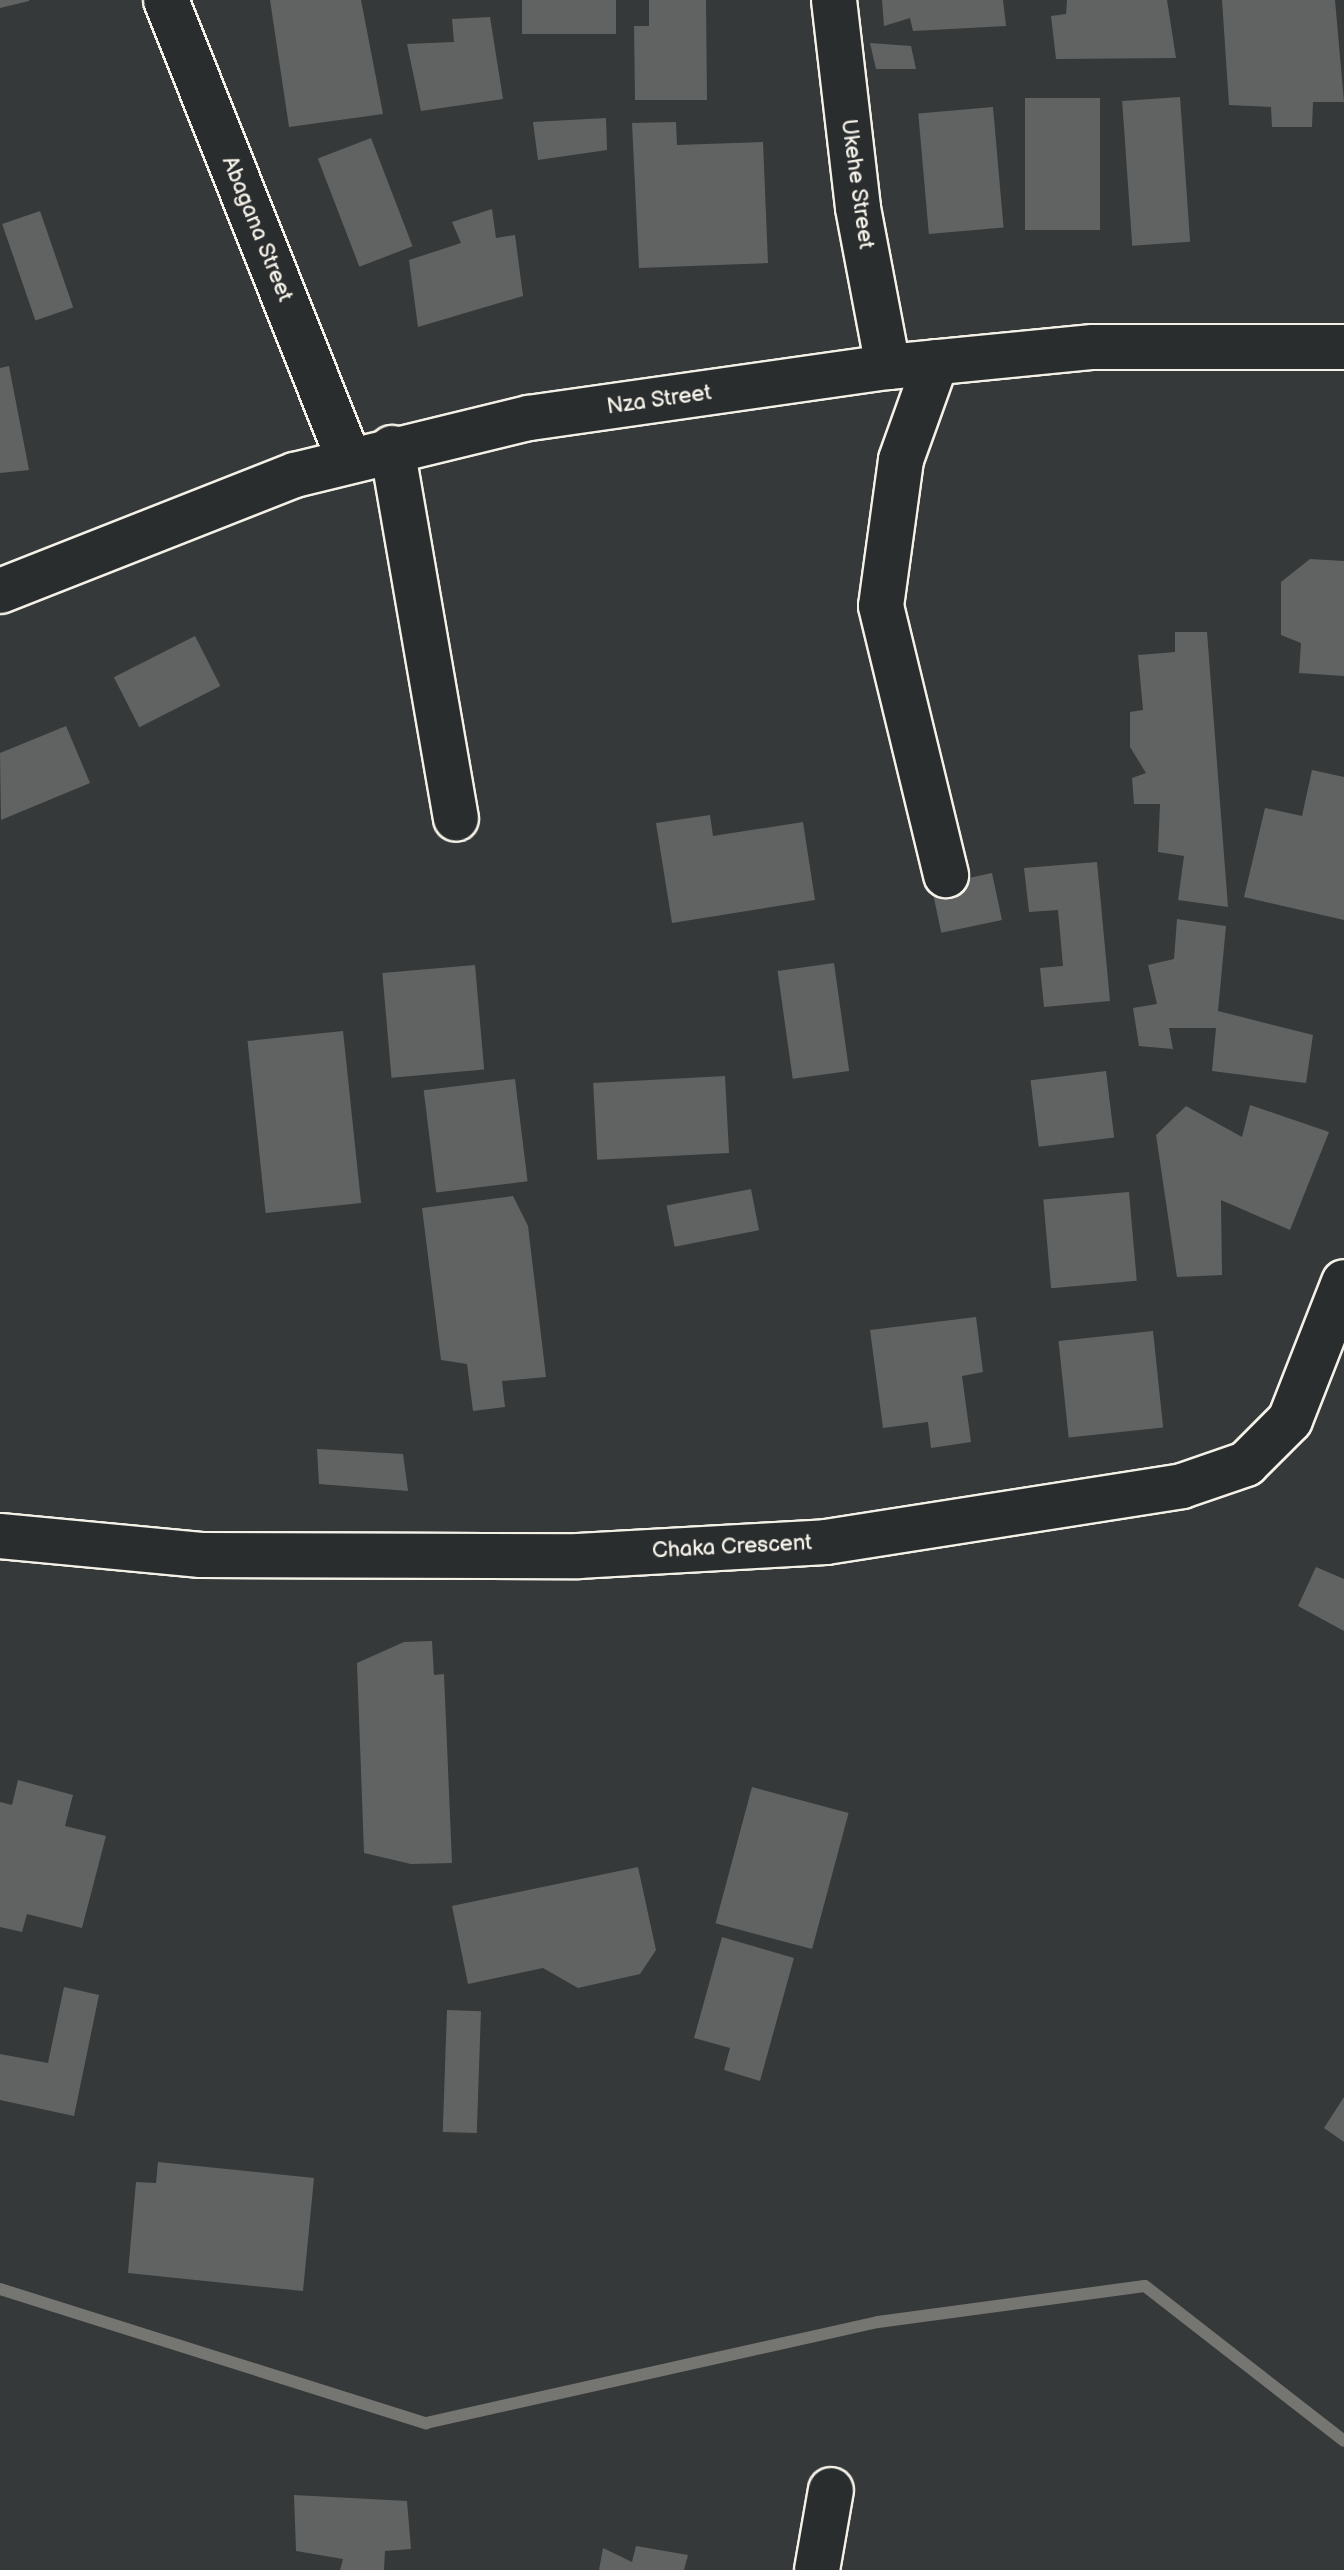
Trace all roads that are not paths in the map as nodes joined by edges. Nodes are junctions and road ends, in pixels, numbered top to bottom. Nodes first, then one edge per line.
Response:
1 (166, 0) edge
2 (834, 0) edge
3 (1344, 347) edge
4 (936, 362) junction
5 (888, 367) junction
6 (392, 448) junction
7 (348, 458) junction
8 (0, 591) edge
9 (456, 819) dead end
10 (946, 875) dead end
11 (1344, 1282) edge
12 (0, 1536) edge
13 (831, 2490) dead end
14 (817, 2570) edge

1 - 7 street, Abagana Street
2 - 5 street, Ukehe Street
3 - 4 street, Nza Street
4 - 5 street, Nza Street
4 - 10 street
5 - 6 street, Nza Street
6 - 7 street, Nza Street
6 - 9 street
7 - 8 street, Nza Street
11 - 12 street, Chaka Crescent
13 - 14 street

